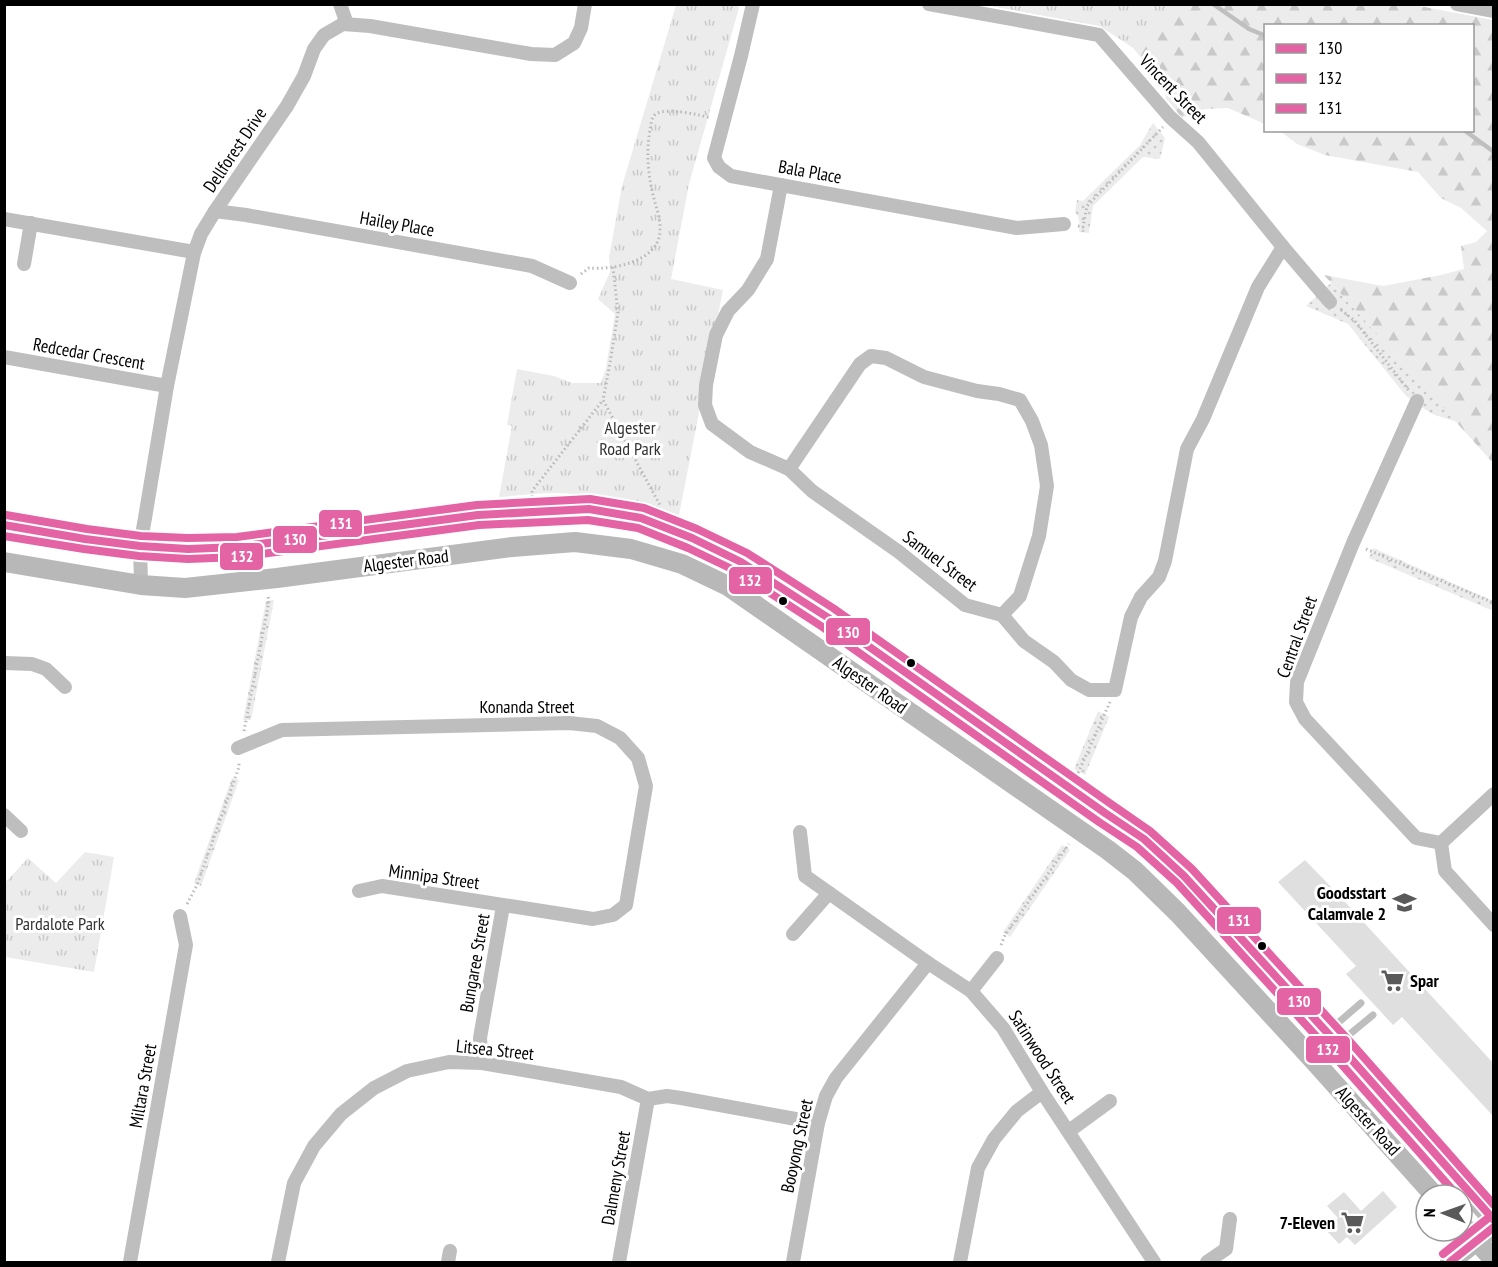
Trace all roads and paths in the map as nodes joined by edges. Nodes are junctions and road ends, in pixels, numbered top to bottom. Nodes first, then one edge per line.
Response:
1 (340, 4) edge
2 (585, 4) edge
3 (753, 4) edge
4 (929, 4) edge
5 (1456, 4) edge
6 (1494, 11) edge
7 (347, 24) junction
8 (1170, 117) junction
9 (724, 121) junction
10 (781, 185) junction
11 (215, 211) junction
12 (4, 219) edge
13 (31, 223) junction
14 (1064, 224) joint
15 (1283, 247) junction
16 (194, 252) junction
17 (24, 264) dead end
18 (613, 267) junction
19 (570, 283) joint
20 (1330, 302) joint
21 (4, 357) edge
22 (167, 386) junction
23 (603, 400) junction
24 (1417, 401) joint
25 (789, 470) junction
26 (532, 499) dead end
27 (663, 510) dead end
28 (4, 525) edge
29 (1353, 543) junction
30 (140, 546) junction
31 (4, 562) edge
32 (141, 585) junction
33 (267, 591) dead end
34 (1494, 603) edge
35 (1002, 615) junction
36 (4, 663) edge
37 (65, 687) dead end
38 (1115, 690) junction
39 (238, 748) junction
40 (1068, 787) junction
41 (1494, 794) edge
42 (4, 815) edge
43 (1077, 830) junction
44 (21, 831) dead end
45 (800, 831) dead end
46 (1441, 843) junction
47 (359, 891) dead end
48 (829, 893) junction
49 (503, 906) junction
50 (180, 916) joint
51 (1494, 925) edge
52 (793, 934) dead end
53 (997, 958) joint
54 (928, 963) junction
55 (971, 991) junction
56 (1361, 1003) dead end
57 (1372, 1015) dead end
58 (1321, 1026) junction
59 (1344, 1051) junction
60 (482, 1063) junction
61 (1042, 1092) junction
62 (648, 1099) junction
63 (1110, 1101) dead end
64 (818, 1123) junction
65 (1069, 1131) junction
66 (1423, 1183) edge
67 (1230, 1219) dead end
68 (1494, 1221) edge
69 (1494, 1227) edge
70 (1476, 1241) junction
71 (1494, 1260) edge
72 (130, 1263) edge
73 (278, 1263) edge
74 (619, 1263) edge
75 (793, 1263) edge
76 (960, 1263) edge
77 (1154, 1263) edge
78 (1208, 1263) edge
79 (1450, 1263) edge

1 - 7 street
2 - 7 street
3 - 9 street, Bala Place
4 - 8 street, Vincent Street
5 - 6 street
7 - 11 street, Dellforest Drive
8 - 14 path
8 - 15 street, Vincent Street
9 - 10 street, Bala Place
9 - 18 path
10 - 14 street, Bala Place
10 - 25 street, Samuel Street
11 - 16 street, Dellforest Drive
11 - 19 street, Hailey Place
12 - 13 street
13 - 16 street
13 - 17 street
15 - 20 street, Vincent Street
15 - 38 street
16 - 22 street, Dellforest Drive
18 - 19 path
18 - 23 path
20 - 24 path
21 - 22 street, Redcedar Crescent
22 - 30 street, Dellforest Drive
23 - 26 path
23 - 27 path
24 - 29 street, Central Street
25 - 35 street, Samuel Street
25 - 35 street
28 - 30 main road, Algester Road
29 - 34 path
29 - 46 street, Central Street
30 - 32 street, Dellforest Drive
30 - 40 main road, Algester Road
31 - 32 main road, Algester Road
32 - 43 main road, Algester Road
33 - 39 path
35 - 38 street
36 - 37 street
38 - 40 path
39 - 49 street, Konanda Street
39 - 50 path
40 - 58 main road, Algester Road
41 - 46 street
42 - 44 street
43 - 53 path
43 - 66 main road, Algester Road
45 - 48 street, Satinwood Street
46 - 51 street
47 - 49 street, Minnipa Street
48 - 52 street
48 - 54 street, Satinwood Street
49 - 60 street, Bungaree Street
50 - 72 street, Miltara Street
53 - 55 street
54 - 55 street, Satinwood Street
54 - 64 street, Booyong Street
55 - 61 street, Satinwood Street
56 - 58 lane
57 - 59 lane
58 - 59 main road, Algester Road
59 - 68 main road, Algester Road
60 - 62 street, Litsea Street
60 - 73 street, Litsea Street
61 - 65 street, Satinwood Street
61 - 76 street
62 - 64 street, Litsea Street
62 - 74 street, Dalmeny Street
63 - 65 street
64 - 75 street, Booyong Street
65 - 77 street, Satinwood Street
67 - 78 street
69 - 70 main road
70 - 71 main road
70 - 79 main road

